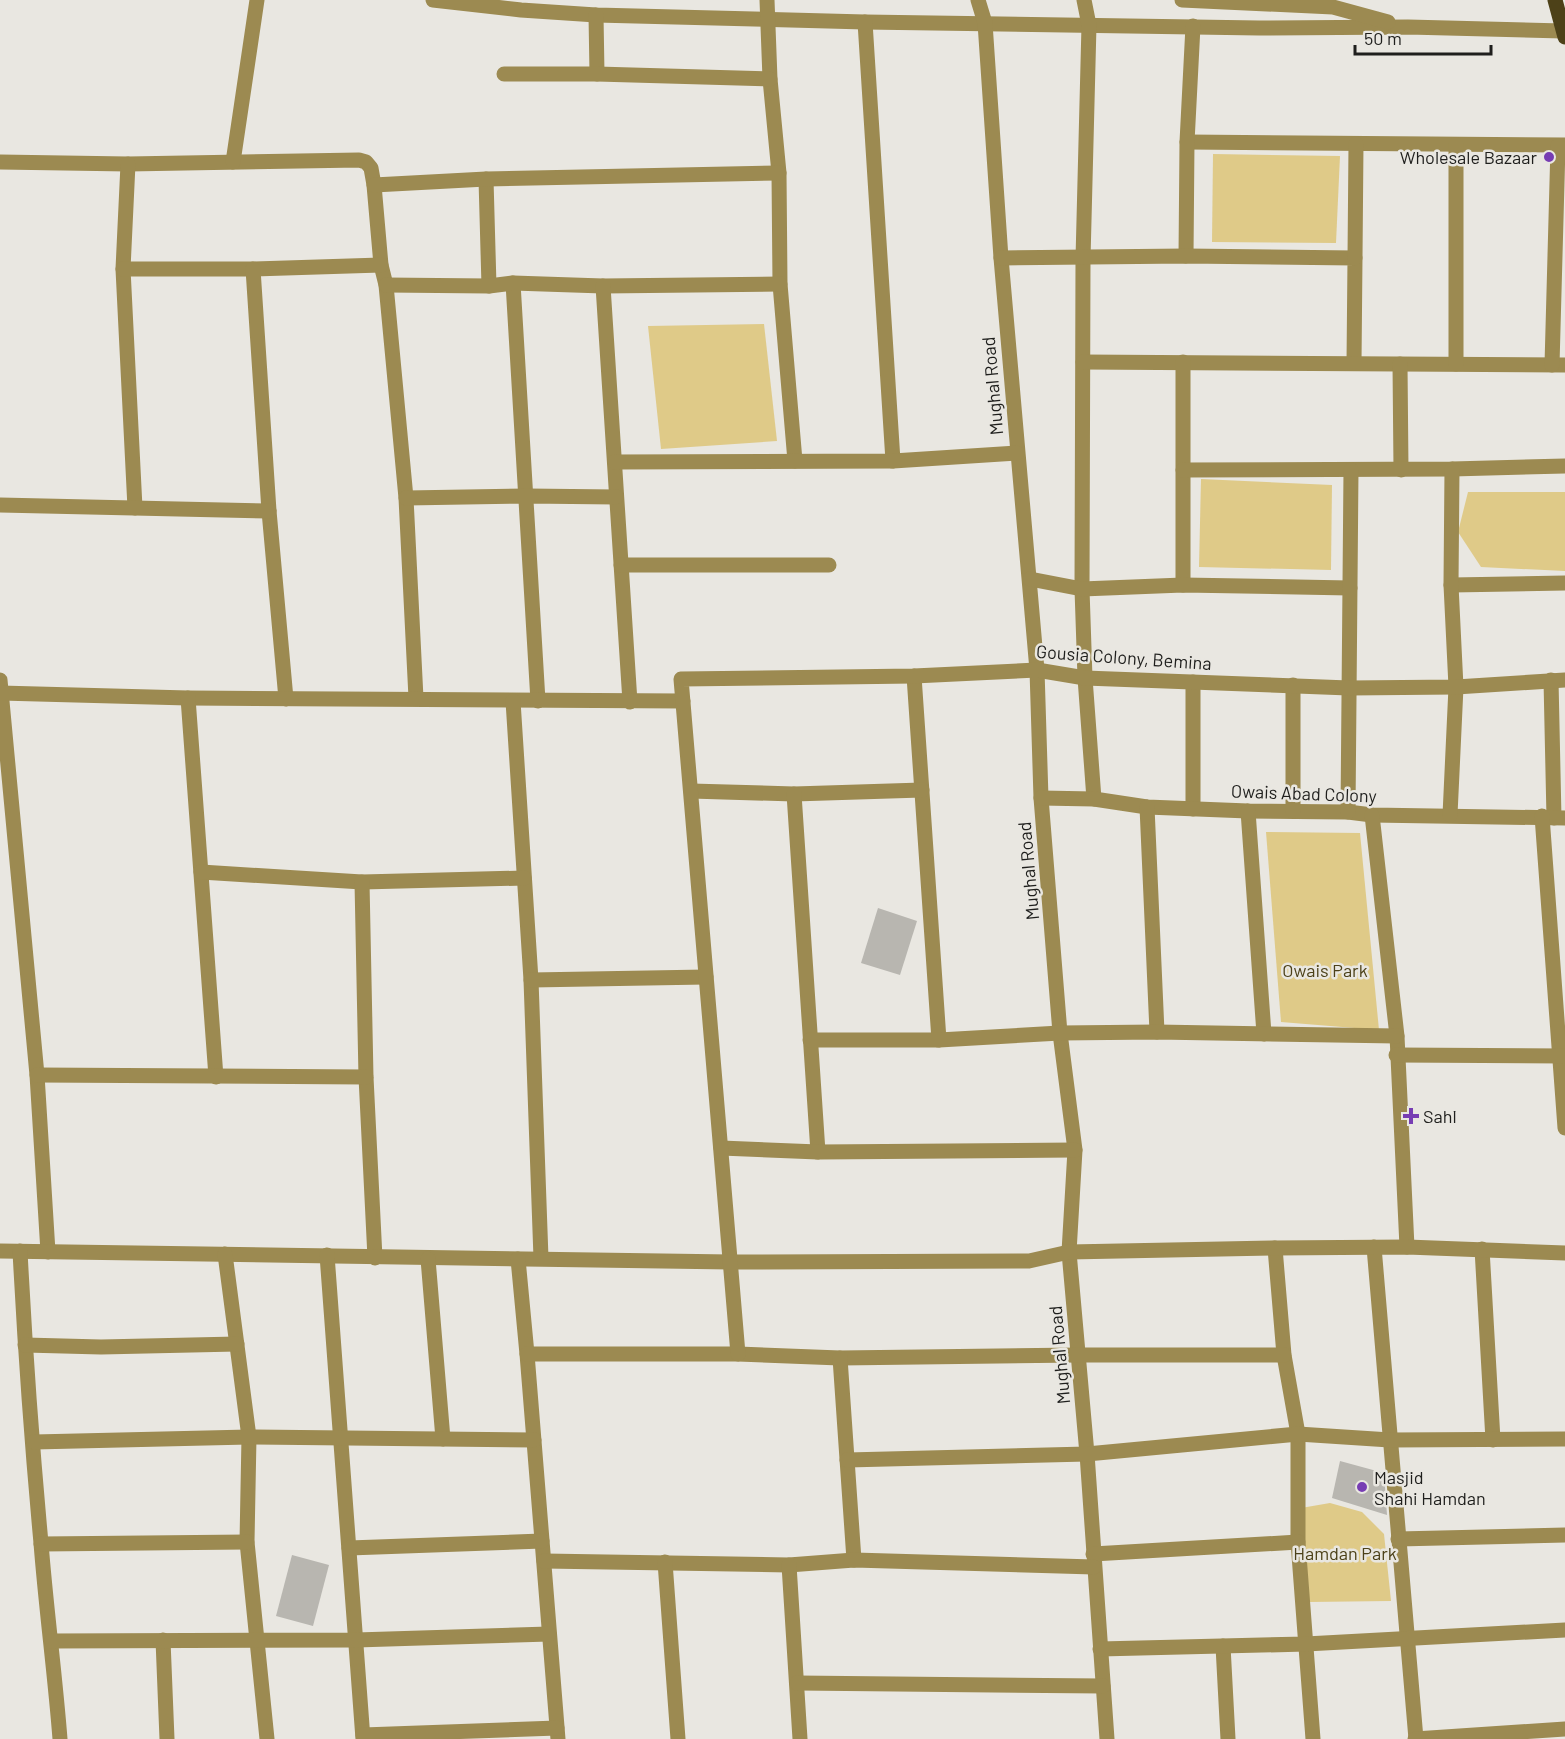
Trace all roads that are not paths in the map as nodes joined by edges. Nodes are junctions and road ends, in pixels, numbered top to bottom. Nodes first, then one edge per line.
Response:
1 (257, 0) edge
2 (433, 0) edge
3 (767, 0) edge
4 (978, 0) edge
5 (1084, 0) edge
6 (1182, 0) edge
7 (1555, 0) edge
8 (523, 5) edge
9 (596, 15) junction
10 (768, 18) junction
11 (865, 22) junction
12 (985, 22) junction
13 (1089, 25) junction
14 (1193, 26) junction
15 (1408, 27) junction
16 (1564, 34) edge
17 (597, 74) junction
18 (504, 75) dead end
19 (770, 79) junction
20 (1187, 142) junction
21 (1356, 144) junction
22 (1456, 145) junction
23 (1562, 146) edge
24 (0, 162) edge
25 (234, 162) junction
26 (128, 164) junction
27 (779, 173) junction
28 (486, 179) junction
29 (374, 185) junction
30 (1186, 256) junction
31 (1001, 258) junction
32 (1355, 258) junction
33 (1083, 259) junction
34 (381, 265) junction
35 (123, 269) junction
36 (253, 269) junction
37 (513, 283) junction
38 (780, 284) junction
39 (386, 285) junction
40 (489, 286) junction
41 (603, 286) junction
42 (1083, 362) junction
43 (1183, 362) junction
44 (1354, 363) junction
45 (1400, 364) junction
46 (1456, 364) junction
47 (1559, 365) edge
48 (1017, 453) junction
49 (795, 461) junction
50 (892, 461) junction
51 (615, 462) junction
52 (1565, 466) edge
53 (1452, 469) junction
54 (1184, 470) junction
55 (1352, 470) junction
56 (1401, 470) junction
57 (527, 496) junction
58 (616, 497) junction
59 (406, 498) junction
60 (0, 505) edge
61 (135, 508) junction
62 (269, 511) junction
63 (621, 565) junction
64 (829, 565) dead end
65 (1030, 579) junction
66 (1565, 583) edge
67 (1183, 585) junction
68 (1451, 585) junction
69 (1350, 588) junction
70 (1082, 589) junction
71 (1037, 670) junction
72 (915, 676) junction
73 (1085, 678) junction
74 (1558, 680) edge
75 (1193, 682) junction
76 (1293, 685) junction
77 (1456, 687) junction
78 (1, 688) edge
79 (1349, 688) junction
80 (188, 698) junction
81 (416, 698) junction
82 (286, 699) junction
83 (513, 701) junction
84 (538, 701) junction
85 (683, 701) junction
86 (630, 702) junction
87 (922, 790) junction
88 (691, 791) junction
89 (794, 794) junction
90 (1041, 798) junction
91 (1094, 799) junction
92 (1147, 807) junction
93 (1193, 809) junction
94 (1248, 811) junction
95 (1293, 812) junction
96 (1348, 812) junction
97 (1372, 815) junction
98 (1450, 815) junction
99 (1554, 817) edge
100 (201, 872) junction
101 (524, 878) junction
102 (362, 882) junction
103 (706, 977) junction
104 (531, 980) junction
105 (1157, 1032) junction
106 (1060, 1033) junction
107 (1263, 1034) junction
108 (1396, 1036) junction
109 (810, 1040) junction
110 (939, 1040) junction
111 (1396, 1055) junction
112 (1563, 1056) edge
113 (37, 1075) junction
114 (216, 1077) junction
115 (366, 1077) junction
116 (1565, 1128) edge
117 (721, 1148) junction
118 (1075, 1150) junction
119 (818, 1152) junction
120 (1374, 1247) junction
121 (1407, 1247) junction
122 (1275, 1248) junction
123 (1482, 1250) junction
124 (0, 1251) edge
125 (20, 1251) junction
126 (48, 1252) junction
127 (1069, 1252) junction
128 (1565, 1253) edge
129 (225, 1254) junction
130 (327, 1255) junction
131 (375, 1258) junction
132 (541, 1258) junction
133 (428, 1259) junction
134 (518, 1259) junction
135 (731, 1262) junction
136 (237, 1344) junction
137 (25, 1345) junction
138 (527, 1354) junction
139 (738, 1354) junction
140 (1078, 1354) junction
141 (1284, 1355) junction
142 (840, 1358) junction
143 (1298, 1434) junction
144 (249, 1437) junction
145 (340, 1439) junction
146 (443, 1439) junction
147 (1565, 1439) edge
148 (534, 1440) junction
149 (1390, 1440) junction
150 (1492, 1440) junction
151 (34, 1443) junction
152 (1087, 1454) junction
153 (847, 1460) junction
154 (1565, 1535) edge
155 (1398, 1539) junction
156 (542, 1541) junction
157 (247, 1542) junction
158 (1298, 1542) junction
159 (41, 1544) junction
160 (349, 1548) junction
161 (854, 1560) junction
162 (1094, 1560) junction
163 (544, 1561) junction
164 (665, 1562) junction
165 (789, 1564) junction
166 (1565, 1630) edge
167 (549, 1634) junction
168 (256, 1639) junction
169 (1407, 1639) junction
170 (164, 1640) junction
171 (356, 1640) junction
172 (52, 1641) junction
173 (1306, 1644) junction
174 (1223, 1646) junction
175 (1100, 1649) junction
176 (797, 1683) junction
177 (1103, 1686) junction
178 (1565, 1729) edge
179 (557, 1734) edge
180 (363, 1737) edge
181 (60, 1739) edge
182 (167, 1739) edge
183 (267, 1739) edge
184 (678, 1739) edge
185 (800, 1739) edge
186 (1107, 1739) edge
187 (1228, 1739) edge
188 (1313, 1739) edge
189 (1416, 1739) edge

1 - 25 street
2 - 8 street
3 - 10 street
4 - 12 street, Mughal Road
5 - 13 street
6 - 15 street
7 - 16 main road
8 - 9 street
9 - 10 street
9 - 17 street
10 - 11 street
10 - 19 street
11 - 12 street
11 - 50 street
12 - 13 street
12 - 31 street, Mughal Road
13 - 14 street
13 - 33 street
14 - 15 street
14 - 20 street
15 - 16 street
17 - 18 street
17 - 19 street
19 - 27 street
20 - 21 street
20 - 30 street
21 - 22 street
21 - 32 street
22 - 23 street
22 - 46 street
23 - 47 street
24 - 26 street
25 - 26 street
25 - 29 street
26 - 35 street
27 - 28 street
27 - 38 street
28 - 29 street
28 - 40 street
29 - 34 street
30 - 32 street
30 - 33 street
31 - 33 street
31 - 48 street, Mughal Road
32 - 44 street
33 - 42 street
34 - 36 street
34 - 39 street
35 - 36 street
35 - 61 street
36 - 62 street
37 - 40 street
37 - 41 street
37 - 57 street
38 - 41 street
38 - 49 street
39 - 40 street
39 - 59 street
41 - 51 street
42 - 43 street
42 - 70 street
43 - 44 street
43 - 54 street
44 - 45 street
45 - 46 street
45 - 56 street
46 - 47 street
48 - 50 street
48 - 65 street, Mughal Road
49 - 50 street
49 - 51 street
51 - 58 street
52 - 53 street
53 - 56 street
53 - 68 street
54 - 55 street
54 - 67 street
55 - 56 street
55 - 69 street
57 - 58 street
57 - 59 street
57 - 84 street
58 - 63 street
59 - 81 street
60 - 61 street
61 - 62 street
62 - 82 street
63 - 64 street
63 - 86 street
65 - 70 street
65 - 71 street, Mughal Road
66 - 68 street
67 - 69 street
67 - 70 street
68 - 77 street
69 - 79 street
70 - 73 street
71 - 72 street, Gousia Colony, Bemina
71 - 73 street, Gousia Colony, Bemina
71 - 90 street, Mughal Road
72 - 85 street, Gousia Colony, Bemina
72 - 87 street
73 - 75 street, Gousia Colony, Bemina
73 - 91 street
74 - 77 street, Gousia Colony, Bemina
74 - 99 street
75 - 76 street, Gousia Colony, Bemina
75 - 93 street
76 - 79 street, Gousia Colony, Bemina
76 - 95 street
77 - 79 street, Gousia Colony, Bemina
77 - 98 street
78 - 80 street
78 - 113 street
79 - 96 street
80 - 82 street
80 - 100 street
81 - 82 street
81 - 83 street
83 - 84 street
83 - 101 street
84 - 86 street
85 - 86 street
85 - 88 street
87 - 89 street
87 - 110 street
88 - 89 street
88 - 103 street
89 - 109 street
90 - 91 street, Owais Abad Colony
90 - 106 street, Mughal Road
91 - 92 street, Owais Abad Colony
92 - 93 street, Owais Abad Colony
92 - 105 street
93 - 94 street, Owais Abad Colony
94 - 95 street, Owais Abad Colony
94 - 107 street
95 - 96 street, Owais Abad Colony
96 - 97 street, Owais Abad Colony
97 - 98 street, Owais Abad Colony
97 - 108 street
98 - 99 street, Owais Abad Colony
99 - 112 street
100 - 102 street
100 - 114 street
101 - 102 street
101 - 104 street
102 - 115 street
103 - 104 street
103 - 117 street
104 - 132 street
105 - 106 street
105 - 107 street
106 - 110 street
106 - 118 street, Mughal Road
107 - 108 street
108 - 111 street
109 - 110 street
109 - 119 street
111 - 112 street
111 - 121 street
112 - 116 street
113 - 114 street
113 - 126 street
114 - 115 street
115 - 131 street
117 - 119 street
117 - 135 street
118 - 119 street
118 - 127 street, Mughal Road
120 - 121 street
120 - 122 street
120 - 149 street
121 - 123 street
122 - 127 street
122 - 141 street
123 - 128 street
123 - 150 street
124 - 125 street
125 - 126 street
125 - 137 street
126 - 129 street
127 - 135 street
127 - 140 street, Mughal Road
129 - 130 street
129 - 136 street
130 - 131 street
130 - 145 street
131 - 133 street
132 - 134 street
132 - 135 street
133 - 134 street
133 - 146 street
134 - 138 street
135 - 139 street
136 - 137 street
136 - 144 street
137 - 151 street
138 - 139 street
138 - 148 street
139 - 142 street
140 - 141 street
140 - 142 street
140 - 152 street, Mughal Road
141 - 143 street
142 - 153 street
143 - 149 street
143 - 152 street
143 - 158 street
144 - 145 street
144 - 151 street
144 - 157 street
145 - 146 street
145 - 160 street
146 - 148 street
147 - 150 street
148 - 156 street
149 - 150 street
149 - 155 street
151 - 159 street
152 - 153 street
152 - 162 street, Mughal Road
153 - 161 street
154 - 155 street
155 - 169 street
156 - 160 street
156 - 163 street
157 - 159 street
157 - 168 street
158 - 162 street
158 - 173 street
159 - 172 street
160 - 171 street
161 - 162 street
161 - 165 street
162 - 175 street, Mughal Road
163 - 164 street
163 - 167 street
164 - 165 street
164 - 184 street
165 - 176 street
166 - 169 street
167 - 171 street
167 - 179 street
168 - 170 street
168 - 171 street
168 - 183 street
169 - 173 street
169 - 189 street
170 - 172 street
170 - 182 street
171 - 180 street
172 - 181 street
173 - 174 street
173 - 188 street
174 - 175 street
174 - 187 street
175 - 177 street, Mughal Road
176 - 177 street
176 - 185 street
177 - 186 street, Mughal Road
178 - 189 street
179 - 180 street

